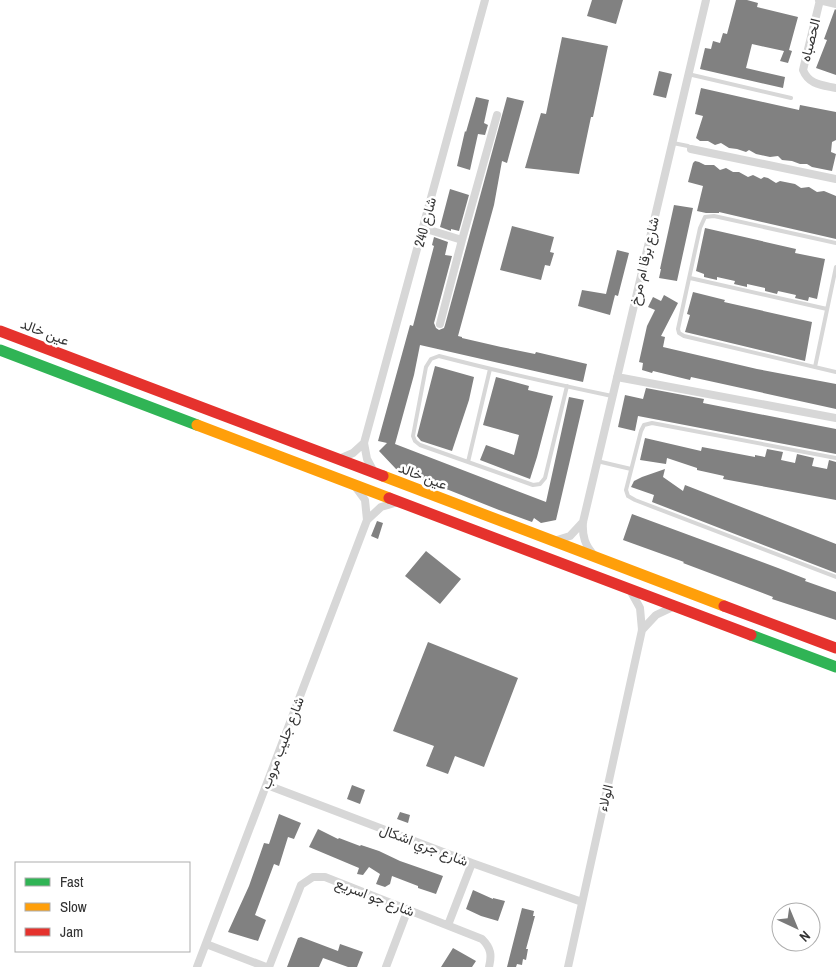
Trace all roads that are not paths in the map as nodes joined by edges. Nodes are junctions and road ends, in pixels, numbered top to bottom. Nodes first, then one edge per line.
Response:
1 (485, 0) edge
2 (706, 0) edge
3 (820, 0) edge
4 (836, 4) edge
5 (687, 74) junction
6 (836, 88) edge
7 (791, 98) dead end
8 (497, 115) dead end
9 (671, 142) junction
10 (691, 150) joint
11 (836, 179) edge
12 (423, 228) junction
13 (462, 240) junction
14 (836, 243) edge
15 (836, 267) edge
16 (690, 278) junction
17 (827, 309) junction
18 (440, 324) dead end
19 (0, 331) edge
20 (0, 350) edge
21 (815, 367) junction
22 (490, 369) junction
23 (836, 372) edge
24 (617, 377) junction
25 (567, 386) junction
26 (613, 396) junction
27 (836, 418) edge
28 (364, 443) junction
29 (836, 458) edge
30 (339, 459) junction
31 (468, 462) junction
32 (596, 462) junction
33 (631, 469) junction
34 (375, 473) junction
35 (353, 484) junction
36 (400, 501) junction
37 (367, 520) junction
38 (583, 522) junction
39 (553, 541) junction
40 (596, 557) junction
41 (836, 577) edge
42 (630, 590) junction
43 (675, 606) junction
44 (642, 630) junction
45 (836, 648) edge
46 (836, 667) edge
47 (266, 786) junction
48 (472, 863) junction
49 (582, 902) junction
50 (408, 909) junction
51 (448, 925) junction
52 (206, 944) junction
53 (197, 967) edge
54 (266, 967) edge
55 (270, 967) edge
56 (386, 967) edge
57 (489, 967) edge
58 (568, 967) edge

1 - 12 street, شارع 240
2 - 5 street, شارع برقا ام مرخ
3 - 4 street
3 - 6 street, الحصباه
5 - 7 lane
5 - 9 street, شارع برقا ام مرخ
8 - 13 street
9 - 10 lane
9 - 24 street, شارع برقا ام مرخ
10 - 11 street
12 - 13 street
12 - 28 street, شارع 240
13 - 18 street
14 - 16 lane
15 - 17 lane
16 - 17 lane
16 - 21 lane
17 - 21 lane
19 - 30 street, عين خالد
20 - 35 street
21 - 23 lane
22 - 25 lane
22 - 31 lane
22 - 31 lane
24 - 26 street, شارع برقا ام مرخ
24 - 27 street
25 - 26 lane
25 - 31 lane
26 - 32 street, شارع برقا ام مرخ
28 - 30 street
28 - 34 street
29 - 33 lane
30 - 34 street, عين خالد
32 - 33 lane
32 - 38 street, شارع برقا ام مرخ
33 - 41 lane
34 - 39 street, عين خالد
35 - 36 street
35 - 37 street
36 - 37 street
36 - 42 street
37 - 47 street, شارع جليب مروب
38 - 39 street
38 - 40 street, شارع برقا ام مرخ
39 - 40 street, عين خالد
40 - 45 street, عين خالد
42 - 43 street
42 - 44 street, الولاء
43 - 44 street
43 - 46 street
44 - 49 street, الولاء
47 - 48 street, شارع جري اشكال
47 - 52 street, شارع جليب مروب
48 - 49 street, شارع جري اشكال
48 - 51 street
49 - 58 street, الولاء
50 - 51 street, شارع جو اسريع
50 - 55 street, شارع جو اسريع
50 - 56 street
51 - 57 street, شارع جو اسريع
52 - 53 street, شارع جليب مروب
52 - 54 street

